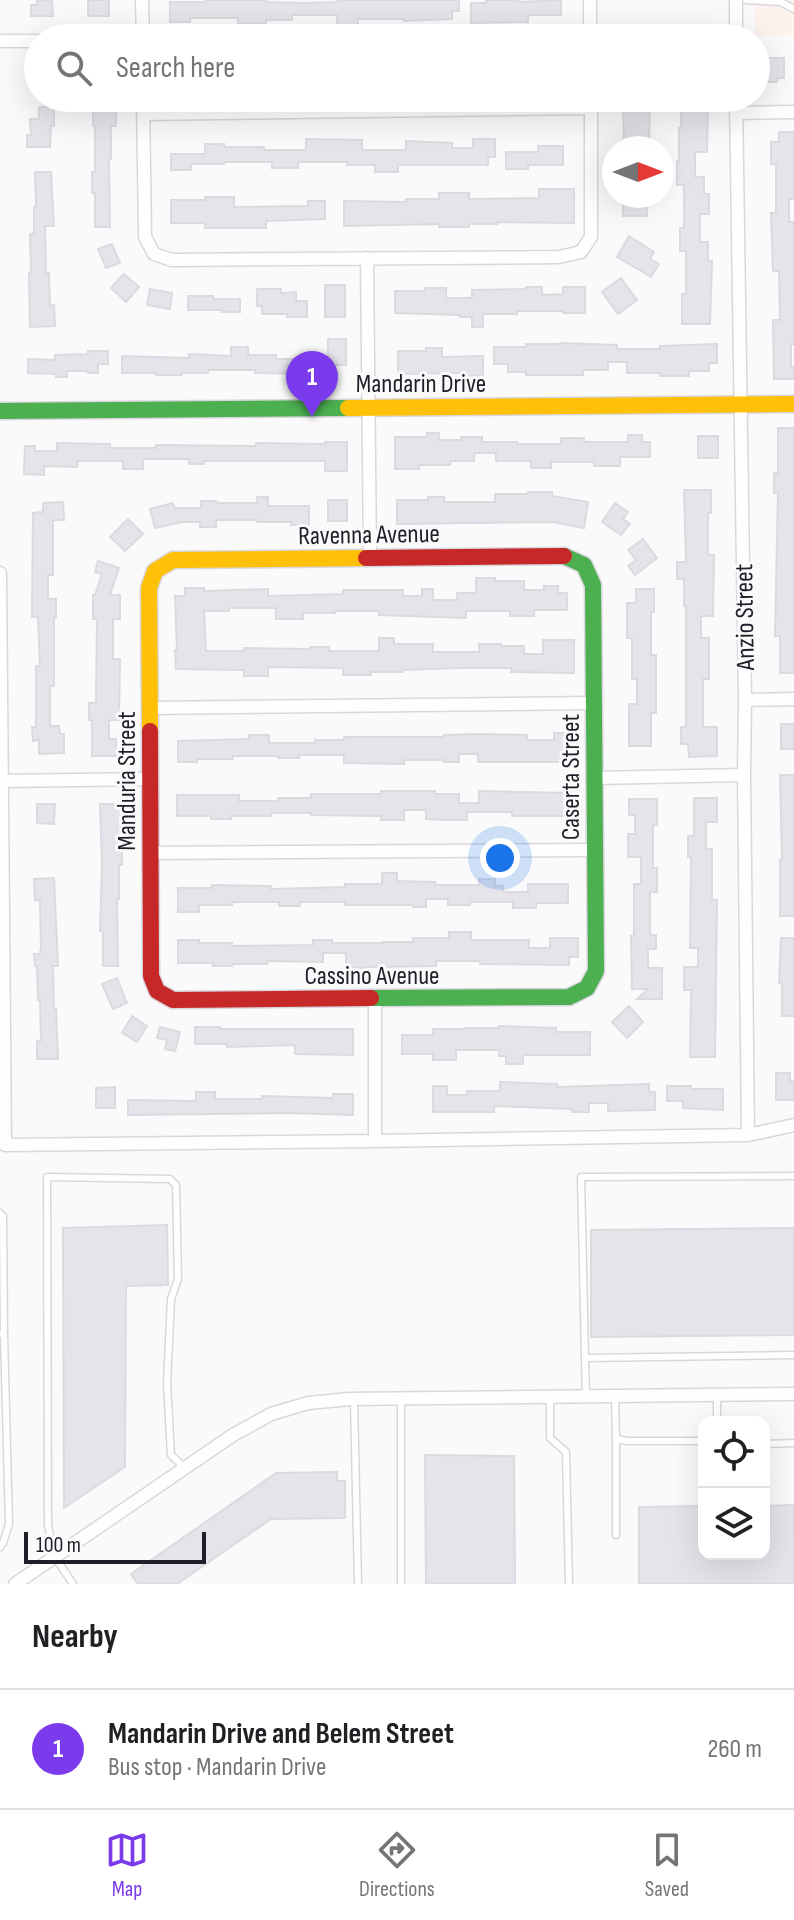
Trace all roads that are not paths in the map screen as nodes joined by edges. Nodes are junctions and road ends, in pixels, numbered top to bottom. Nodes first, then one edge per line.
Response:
1 (142, 0) edge
2 (590, 0) edge
3 (736, 0) edge
4 (746, 0) edge
5 (794, 9) edge
6 (143, 24) edge
7 (590, 24) edge
8 (736, 24) edge
9 (0, 41) edge
10 (24, 41) edge
11 (224, 112) edge
12 (591, 112) edge
13 (794, 112) edge
14 (736, 113) joint
15 (143, 114) joint
16 (367, 258) junction
17 (741, 404) junction
18 (794, 404) edge
19 (369, 407) junction
20 (0, 411) edge
21 (370, 559) junction
22 (584, 565) joint
23 (155, 571) joint
24 (0, 573) edge
25 (794, 699) edge
26 (745, 700) junction
27 (594, 703) junction
28 (149, 708) junction
29 (744, 775) junction
30 (594, 778) junction
31 (151, 779) junction
32 (2, 781) edge
33 (594, 850) junction
34 (151, 853) junction
35 (587, 988) joint
36 (157, 991) joint
37 (375, 999) junction
38 (794, 1125) edge
39 (748, 1135) junction
40 (375, 1141) junction
41 (794, 1176) edge
42 (0, 1213) edge
43 (2, 1334) edge
44 (794, 1355) edge
45 (585, 1358) junction
46 (794, 1394) edge
47 (717, 1395) junction
48 (550, 1396) junction
49 (586, 1396) junction
50 (615, 1396) junction
51 (401, 1398) junction
52 (354, 1399) junction
53 (717, 1416) edge
54 (616, 1439) junction
55 (698, 1441) edge
56 (794, 1443) edge
57 (770, 1444) edge
58 (185, 1468) junction
59 (616, 1535) dead end
60 (0, 1547) edge
61 (55, 1557) junction
62 (15, 1584) edge
63 (73, 1584) edge
64 (358, 1584) edge
65 (401, 1584) edge
66 (569, 1584) edge

1 - 6 street
2 - 7 street
3 - 8 street
4 - 5 lane
9 - 10 street
11 - 15 street
12 - 16 street
13 - 14 street
14 - 17 street, Anzio Street
15 - 16 street
16 - 19 street
17 - 18 street, Mandarin Drive
17 - 19 street, Mandarin Drive
17 - 26 street, Anzio Street
19 - 20 street, Mandarin Drive
19 - 21 street
21 - 22 street, Ravenna Avenue
21 - 23 street, Ravenna Avenue
22 - 27 street, Caserta Street
23 - 28 street, Manduria Street
24 - 32 street
25 - 26 street
26 - 29 street, Anzio Street
27 - 28 street
27 - 30 street, Caserta Street
28 - 31 street, Manduria Street
29 - 30 street
29 - 39 street, Anzio Street
30 - 33 street, Caserta Street
31 - 32 street
31 - 34 street, Manduria Street
32 - 40 street
33 - 34 street
33 - 35 street, Caserta Street
34 - 36 street, Manduria Street
35 - 37 street, Cassino Avenue
36 - 37 street, Cassino Avenue
37 - 40 street
38 - 39 street
39 - 40 street
41 - 45 lane
42 - 43 lane
43 - 60 lane
44 - 45 lane
45 - 49 lane
46 - 47 street
47 - 50 street
47 - 53 lane
48 - 49 street
48 - 51 street
48 - 66 lane
49 - 50 street
50 - 54 lane
51 - 52 street
51 - 65 lane
52 - 58 street
52 - 64 lane
54 - 55 lane
54 - 59 lane
56 - 57 lane
58 - 61 street
58 - 61 lane
61 - 62 street
61 - 63 lane

